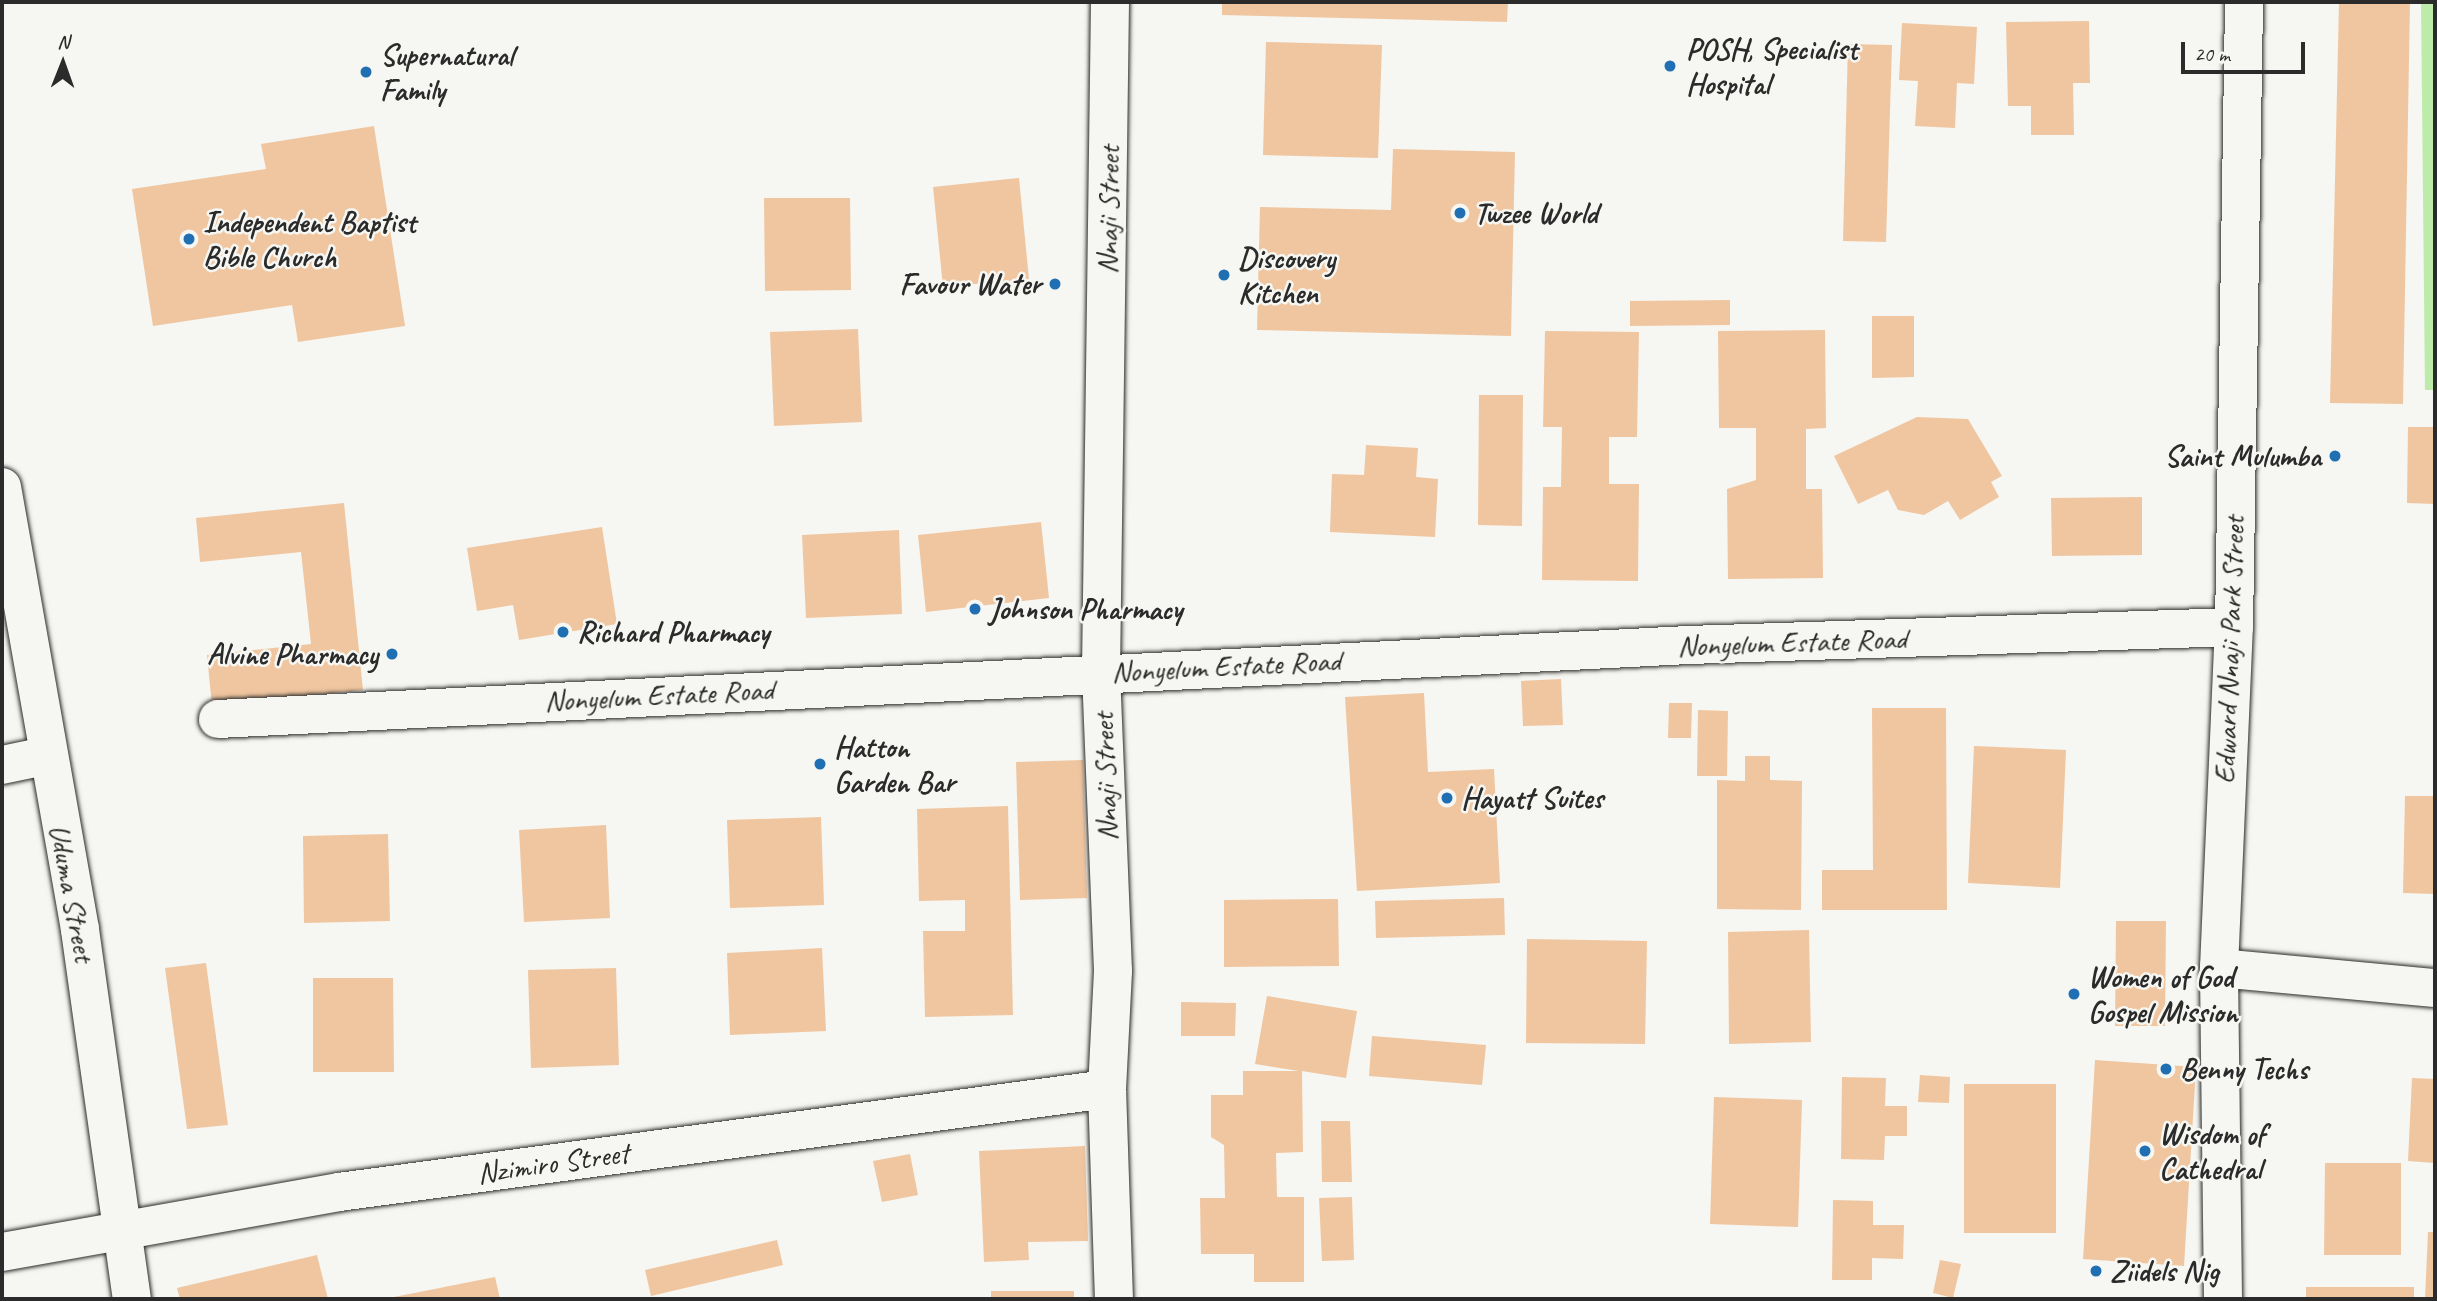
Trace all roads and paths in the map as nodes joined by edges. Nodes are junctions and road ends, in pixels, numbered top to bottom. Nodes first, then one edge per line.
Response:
1 (1110, 2) edge
2 (2244, 2) edge
3 (2, 488) edge
4 (2234, 627) junction
5 (1101, 672) junction
6 (218, 719) dead end
7 (45, 756) junction
8 (2, 765) edge
9 (2219, 968) junction
10 (2435, 988) edge
11 (1107, 1089) junction
12 (119, 1232) junction
13 (2, 1252) edge
14 (132, 1299) edge
15 (1114, 1299) edge
16 (2223, 1299) edge

1 - 5 street, Nnaji Street
2 - 4 street, Edward Nnaji Park Street
3 - 7 street, Uduma Street
4 - 5 street, Nonyelum Estate Road
4 - 9 street, Edward Nnaji Park Street
5 - 6 street, Nonyelum Estate Road
5 - 11 street, Nnaji Street
7 - 8 street
7 - 12 street, Uduma Street
9 - 10 street
9 - 16 street, Edward Nnaji Park Street
11 - 12 street, Nzimiro Street
11 - 15 street, Nnaji Street
12 - 13 street, Nzimiro Street
12 - 14 street, Uduma Street

